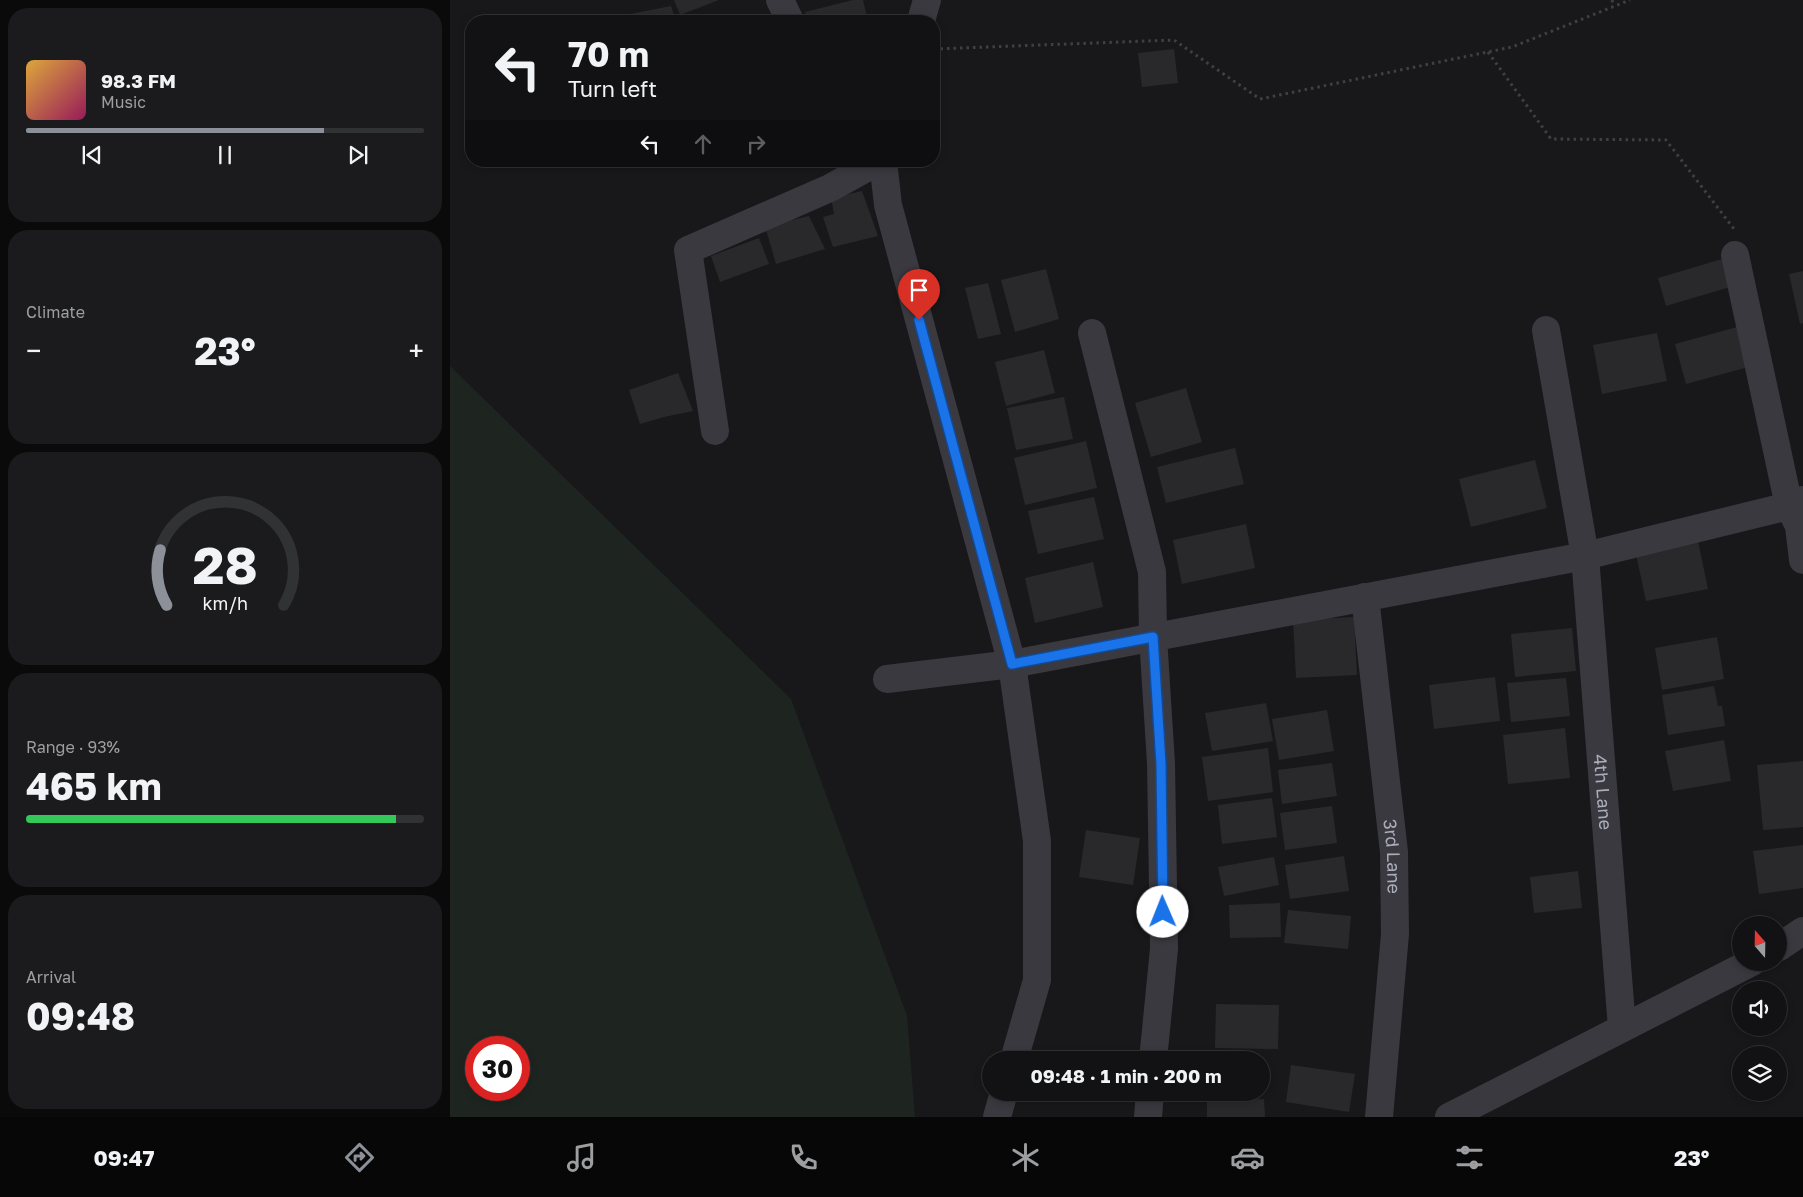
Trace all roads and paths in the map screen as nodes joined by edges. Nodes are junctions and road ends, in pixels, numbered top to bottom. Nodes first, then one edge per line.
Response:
1 (780, 0) edge
2 (927, 0) edge
3 (1612, 0) edge
4 (1630, 0) edge
5 (1614, 6) junction
6 (787, 15) edge
7 (923, 15) edge
8 (940, 48) edge
9 (1488, 52) junction
10 (868, 167) edge
11 (884, 167) edge
12 (1737, 245) joint
13 (1546, 330) dead end
14 (1092, 334) dead end
15 (715, 431) dead end
16 (1796, 503) edge
17 (1585, 556) junction
18 (1803, 560) edge
19 (1365, 598) junction
20 (1153, 637) junction
21 (1012, 664) junction
22 (887, 679) dead end
23 (1803, 931) edge
24 (1788, 941) edge
25 (1734, 971) edge
26 (1622, 1028) junction
27 (1016, 1051) edge
28 (1154, 1051) edge
29 (1001, 1101) edge
30 (1149, 1101) edge
31 (997, 1117) edge
32 (1148, 1117) edge
33 (1380, 1117) edge
34 (1449, 1117) edge

1 - 6 street
2 - 7 street
3 - 5 path
4 - 5 path
5 - 9 path
8 - 9 path
9 - 12 path
10 - 15 street
11 - 21 street
12 - 16 street
13 - 17 street, 4th Lane
14 - 20 street
16 - 17 street
16 - 18 street
17 - 19 street
17 - 26 street, 4th Lane
19 - 20 street
19 - 33 street, 3rd Lane
20 - 21 street
20 - 28 street
21 - 22 street
21 - 27 street
23 - 24 street
25 - 26 street
26 - 34 street
29 - 31 street
30 - 32 street

